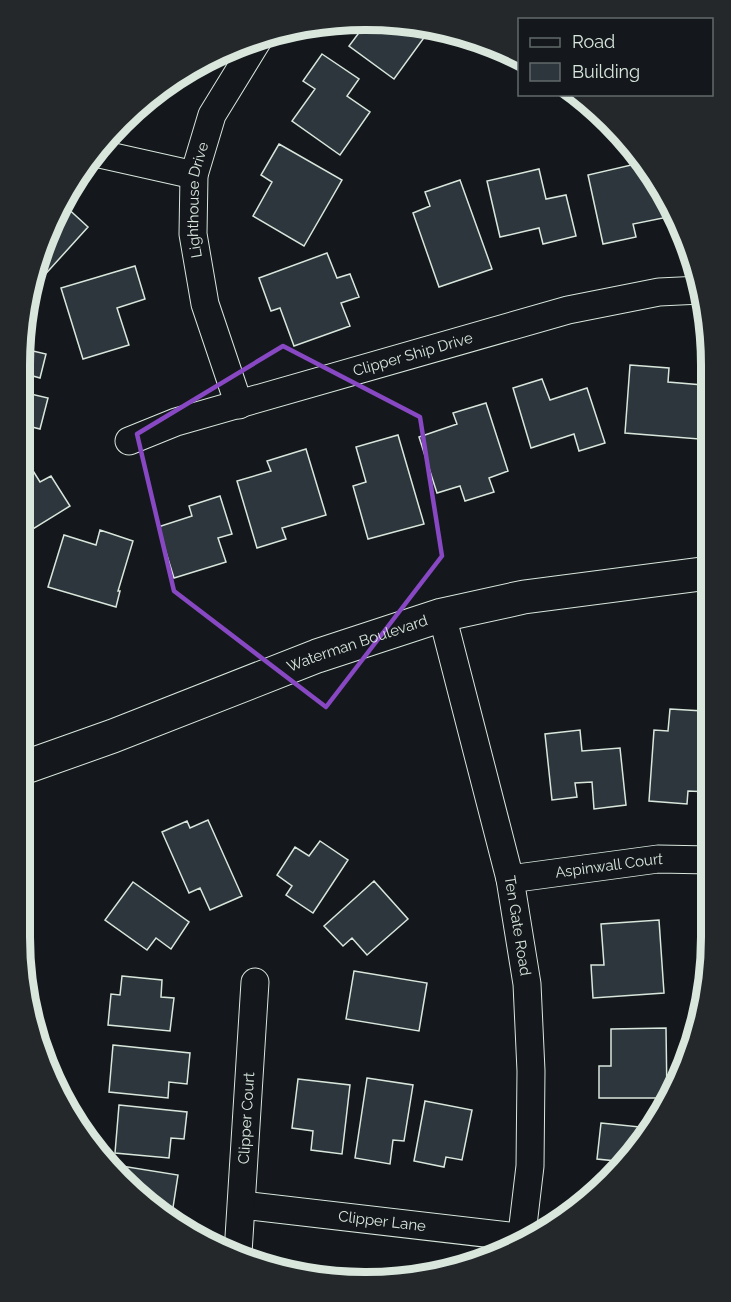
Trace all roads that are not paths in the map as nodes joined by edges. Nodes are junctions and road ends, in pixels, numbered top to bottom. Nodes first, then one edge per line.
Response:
1 (252, 50) edge
2 (104, 155) edge
3 (194, 175) junction
4 (693, 290) edge
5 (239, 405) junction
6 (129, 441) dead end
7 (701, 574) edge
8 (442, 615) junction
9 (30, 765) edge
10 (701, 860) edge
11 (510, 879) junction
12 (255, 982) dead end
13 (242, 1205) junction
14 (524, 1232) edge
15 (512, 1238) edge
16 (239, 1247) edge

1 - 3 street, Lighthouse Drive
2 - 3 street
3 - 5 street, Lighthouse Drive
4 - 5 street, Clipper Ship Drive
5 - 6 street, Clipper Ship Drive
7 - 8 main road, Waterman Boulevard
8 - 9 main road, Waterman Boulevard
8 - 11 street, Ten Gate Road
10 - 11 street, Aspinwall Court
11 - 14 street, Ten Gate Road
12 - 13 street, Clipper Court
13 - 15 street, Clipper Lane
13 - 16 street, Clipper Court

